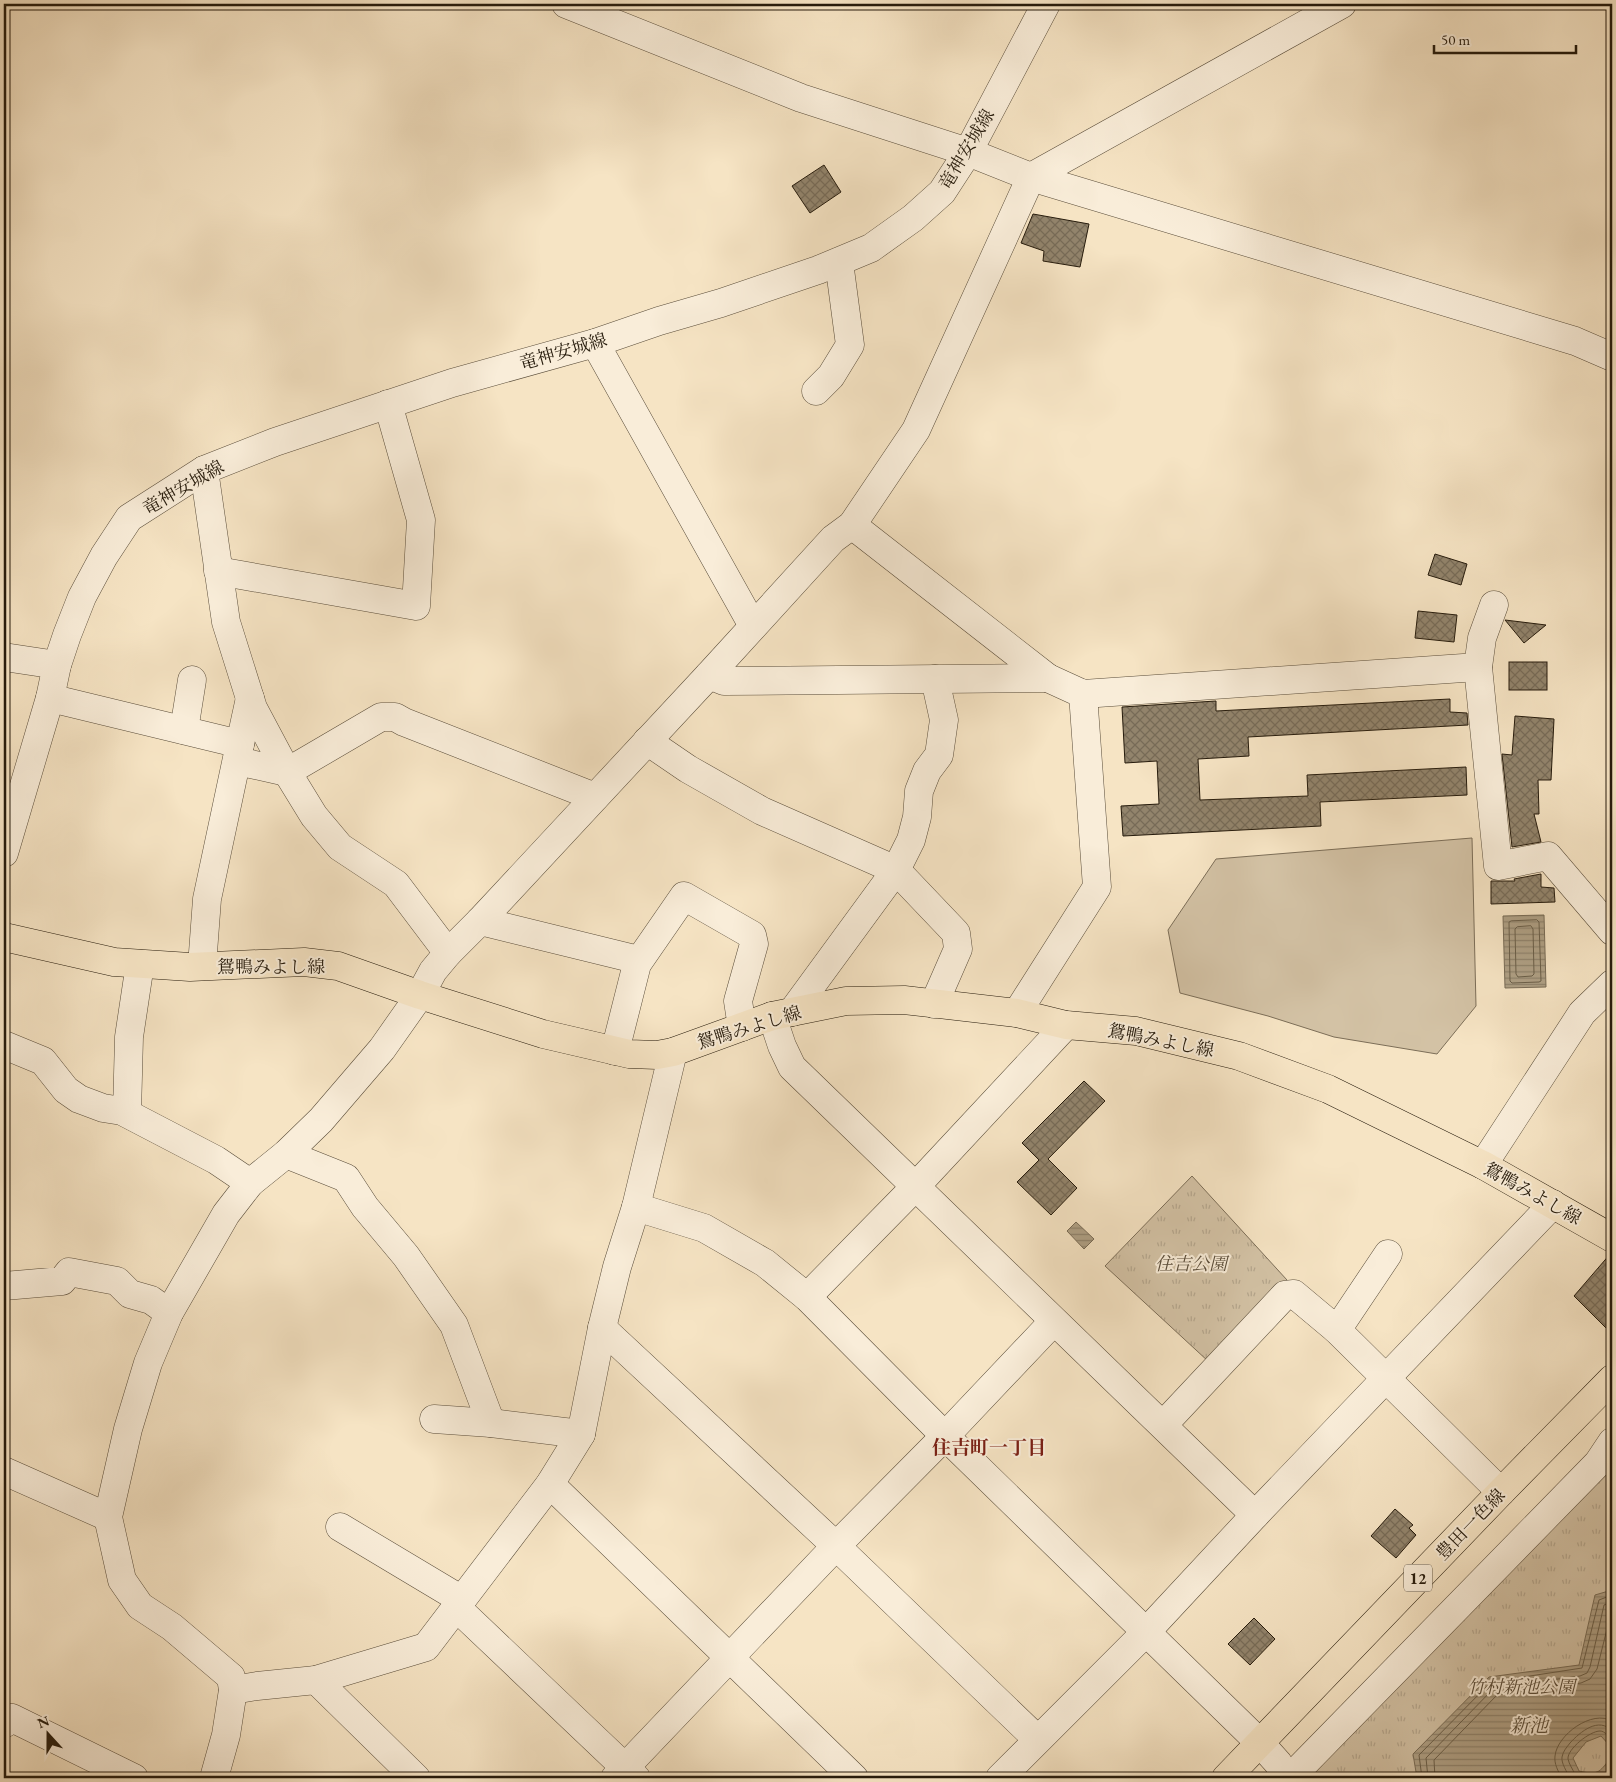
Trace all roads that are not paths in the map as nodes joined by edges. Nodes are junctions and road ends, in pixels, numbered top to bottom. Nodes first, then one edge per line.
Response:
1 (566, 4) edge
2 (1046, 4) edge
3 (1342, 4) edge
4 (968, 152) junction
5 (1032, 177) junction
6 (839, 262) junction
7 (595, 343) junction
8 (1612, 358) edge
9 (816, 391) dead end
10 (388, 404) junction
11 (204, 470) junction
12 (852, 525) junction
13 (218, 571) junction
14 (1494, 605) dead end
15 (753, 626) junction
16 (4, 657) edge
17 (56, 665) junction
18 (1478, 666) junction
19 (709, 675) junction
20 (1048, 678) junction
21 (935, 679) junction
22 (192, 680) dead end
23 (1082, 694) junction
24 (50, 698) junction
25 (250, 698) junction
26 (184, 730) junction
27 (647, 741) junction
28 (239, 753) junction
29 (287, 772) junction
30 (14, 785) edge
31 (595, 797) junction
32 (4, 853) edge
33 (896, 870) junction
34 (480, 921) junction
35 (1612, 931) edge
36 (4, 937) edge
37 (448, 953) junction
38 (639, 960) junction
39 (140, 964) junction
40 (202, 966) junction
41 (1612, 984) edge
42 (420, 995) junction
43 (934, 1004) junction
44 (1017, 1013) junction
45 (782, 1014) junction
46 (1066, 1025) junction
47 (742, 1027) junction
48 (4, 1045) edge
49 (615, 1051) junction
50 (673, 1052) junction
51 (127, 1113) junction
52 (286, 1154) junction
53 (1483, 1165) junction
54 (250, 1183) junction
55 (915, 1187) junction
56 (1553, 1204) junction
57 (636, 1207) junction
58 (1612, 1238) edge
59 (1388, 1254) dead end
60 (4, 1286) edge
61 (807, 1297) junction
62 (169, 1313) junction
63 (1053, 1322) junction
64 (602, 1328) junction
65 (1337, 1330) junction
66 (1385, 1379) junction
67 (1610, 1385) edge
68 (434, 1419) dead end
69 (491, 1423) junction
70 (1163, 1425) junction
71 (581, 1434) junction
72 (945, 1436) junction
73 (1611, 1445) edge
74 (4, 1471) edge
75 (550, 1484) junction
76 (1501, 1492) junction
77 (1255, 1515) junction
78 (108, 1517) junction
79 (340, 1527) dead end
80 (836, 1546) junction
81 (459, 1604) junction
82 (1147, 1631) junction
83 (729, 1659) junction
84 (316, 1680) junction
85 (233, 1690) junction
86 (4, 1724) edge
87 (1037, 1740) junction
88 (1260, 1743) junction
89 (625, 1775) edge
90 (134, 1778) edge
91 (214, 1778) edge
92 (416, 1778) edge
93 (854, 1778) edge
94 (1000, 1778) edge
95 (1226, 1778) edge
96 (1289, 1778) edge

1 - 4 street
2 - 4 street, 竜神安城線
3 - 5 street
4 - 5 street
4 - 6 street, 竜神安城線
5 - 8 street
5 - 12 street
6 - 7 street, 竜神安城線
6 - 9 street
7 - 10 street, 竜神安城線
7 - 15 street
10 - 11 street, 竜神安城線
10 - 13 street
11 - 13 street
11 - 17 street, 竜神安城線
12 - 15 street
12 - 20 street
13 - 25 street
14 - 18 street
15 - 19 street
16 - 17 street
17 - 24 street, 竜神安城線
18 - 23 street
18 - 35 street
19 - 21 street
19 - 27 street
20 - 21 street
20 - 23 street
21 - 33 street
22 - 26 street
23 - 44 street
24 - 26 street
24 - 30 street, 竜神安城線
25 - 28 street
25 - 29 street
26 - 28 street
27 - 31 street
27 - 33 street
28 - 29 street
28 - 40 street
29 - 31 street
29 - 37 street
30 - 32 street, 竜神安城線
31 - 34 street
33 - 43 street
33 - 45 street
34 - 37 street
34 - 38 street
36 - 39 main road, 鴛鴨みよし線
37 - 42 street
38 - 47 street
38 - 49 street
39 - 40 main road, 鴛鴨みよし線
39 - 51 street
40 - 42 main road, 鴛鴨みよし線
41 - 53 street
42 - 49 main road, 鴛鴨みよし線
42 - 52 street
43 - 44 main road, 鴛鴨みよし線
43 - 45 main road, 鴛鴨みよし線
44 - 46 main road, 鴛鴨みよし線
45 - 47 main road, 鴛鴨みよし線
45 - 55 street
46 - 53 main road, 鴛鴨みよし線
46 - 55 street
47 - 50 main road, 鴛鴨みよし線
48 - 51 street
49 - 50 main road, 鴛鴨みよし線
50 - 57 street
51 - 54 street
52 - 54 street
52 - 69 street
53 - 56 main road, 鴛鴨みよし線
54 - 62 street
55 - 61 street
55 - 63 street
56 - 58 main road, 鴛鴨みよし線
56 - 66 street
57 - 61 street
57 - 64 street
59 - 65 street
60 - 62 street
61 - 72 street
62 - 78 street
63 - 70 street
63 - 72 street
64 - 71 street
64 - 80 street
65 - 66 street
65 - 70 street
66 - 76 street
66 - 77 street
67 - 76 main road, 豊田一色線 / 12
68 - 69 street
69 - 71 street
70 - 77 street
71 - 75 street
72 - 80 street
72 - 82 street
73 - 96 street
74 - 78 street
75 - 81 street
75 - 83 street
76 - 88 main road, 豊田一色線 / 12
77 - 82 street
78 - 85 street
79 - 81 street
80 - 83 street
80 - 87 street
81 - 84 street
81 - 89 street
82 - 87 street
82 - 88 street
83 - 89 street
83 - 93 street
84 - 85 street
84 - 92 street
85 - 91 street
86 - 90 street
87 - 94 street
88 - 95 main road, 豊田一色線 / 12
88 - 96 street

